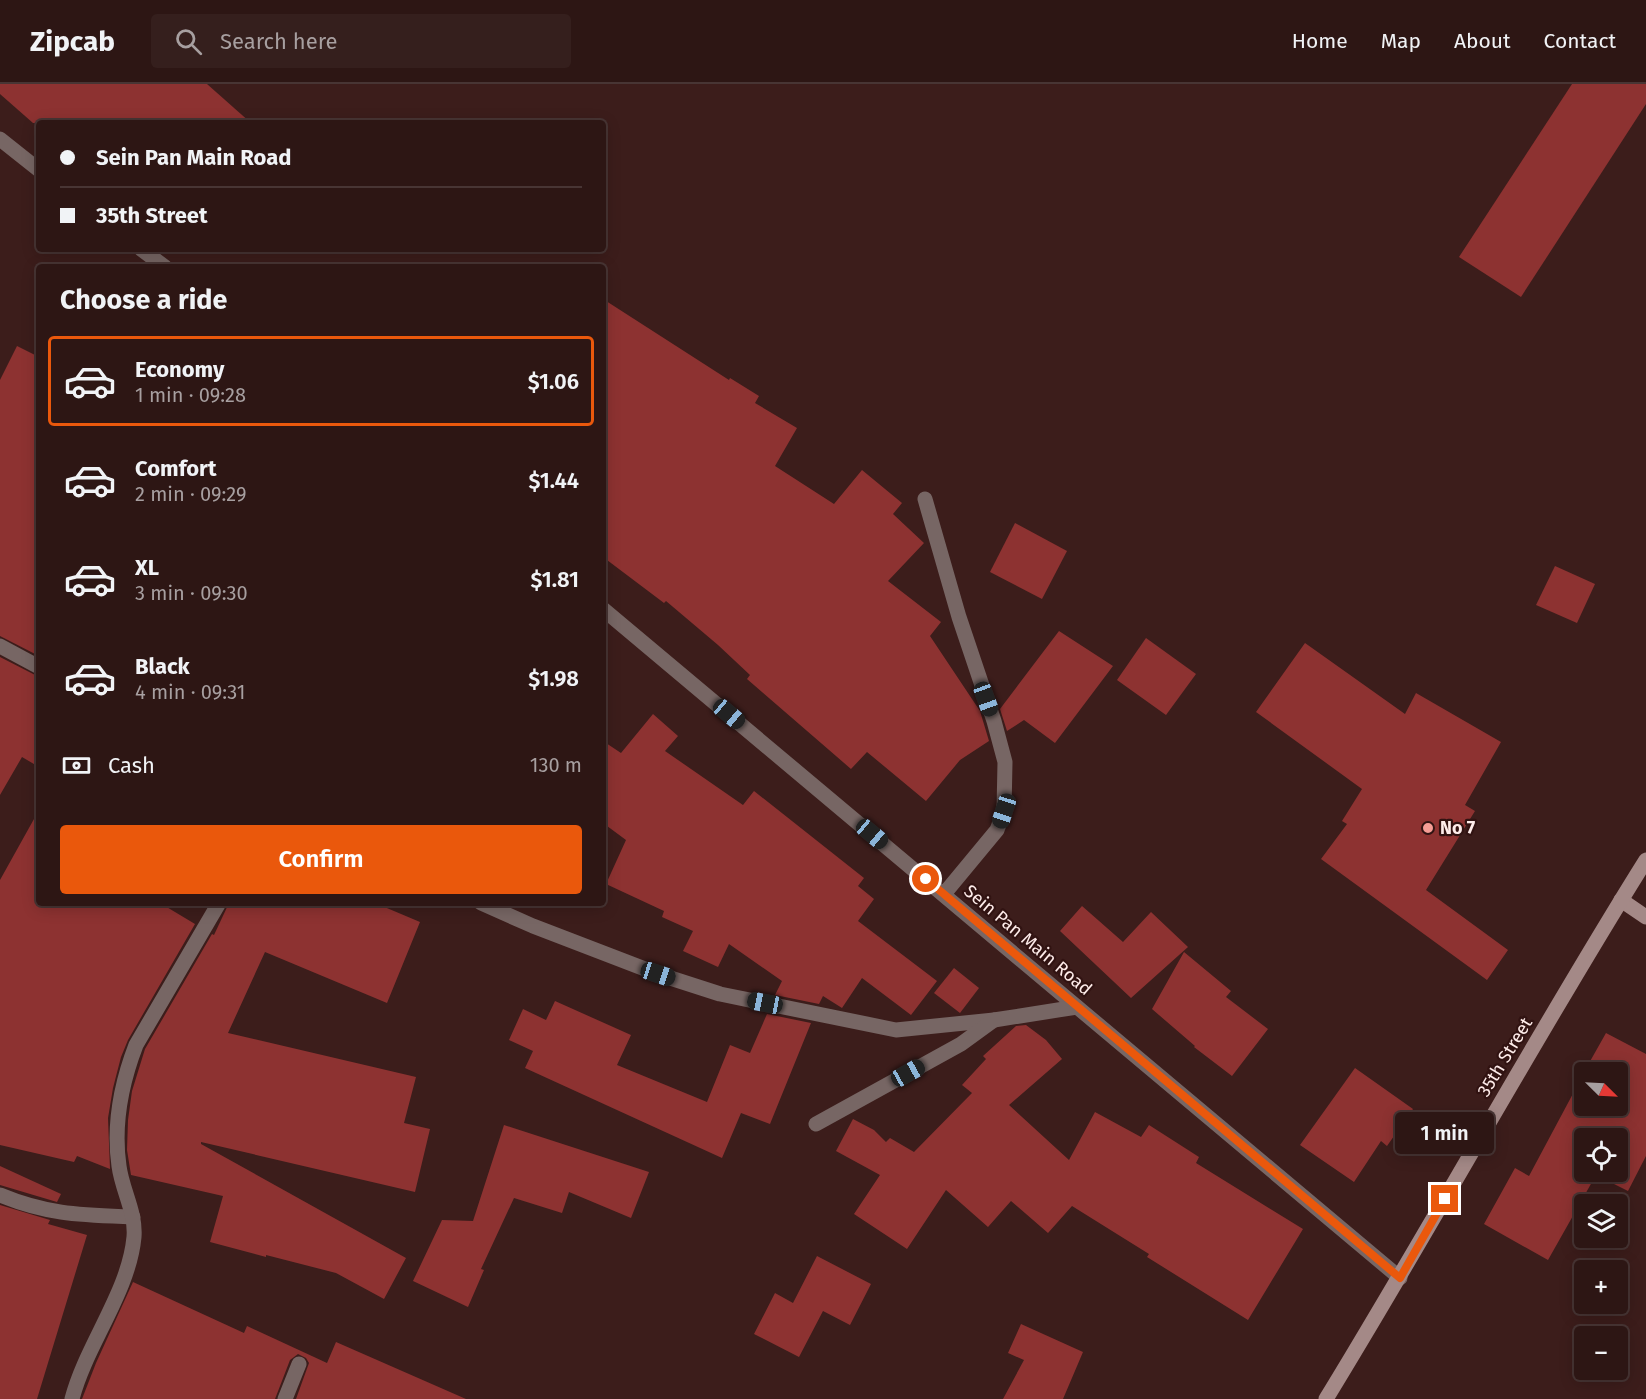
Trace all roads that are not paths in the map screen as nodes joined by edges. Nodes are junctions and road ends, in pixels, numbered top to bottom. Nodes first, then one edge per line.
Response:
1 (0, 139) edge
2 (36, 168) edge
3 (145, 252) edge
4 (161, 264) edge
5 (925, 499) dead end
6 (606, 612) edge
7 (0, 646) edge
8 (36, 665) edge
9 (1646, 860) edge
10 (944, 894) junction
11 (1621, 900) junction
12 (217, 906) edge
13 (488, 906) edge
14 (1646, 917) edge
15 (1077, 1007) junction
16 (994, 1020) junction
17 (816, 1124) dead end
18 (0, 1195) edge
19 (133, 1216) junction
20 (1400, 1278) junction
21 (299, 1364) dead end
22 (72, 1399) edge
23 (285, 1399) edge
24 (1326, 1399) edge

1 - 2 street
3 - 4 street
5 - 10 street
6 - 10 street, Sein Pan Main Road
7 - 8 street
9 - 11 main road, 35th Street
10 - 15 street, Sein Pan Main Road
11 - 14 main road
11 - 20 main road, 35th Street
12 - 19 street
13 - 16 street
15 - 16 street
15 - 20 street, Sein Pan Main Road
16 - 17 street
18 - 19 street
19 - 22 street
20 - 24 main road, 35th Street
21 - 23 street

